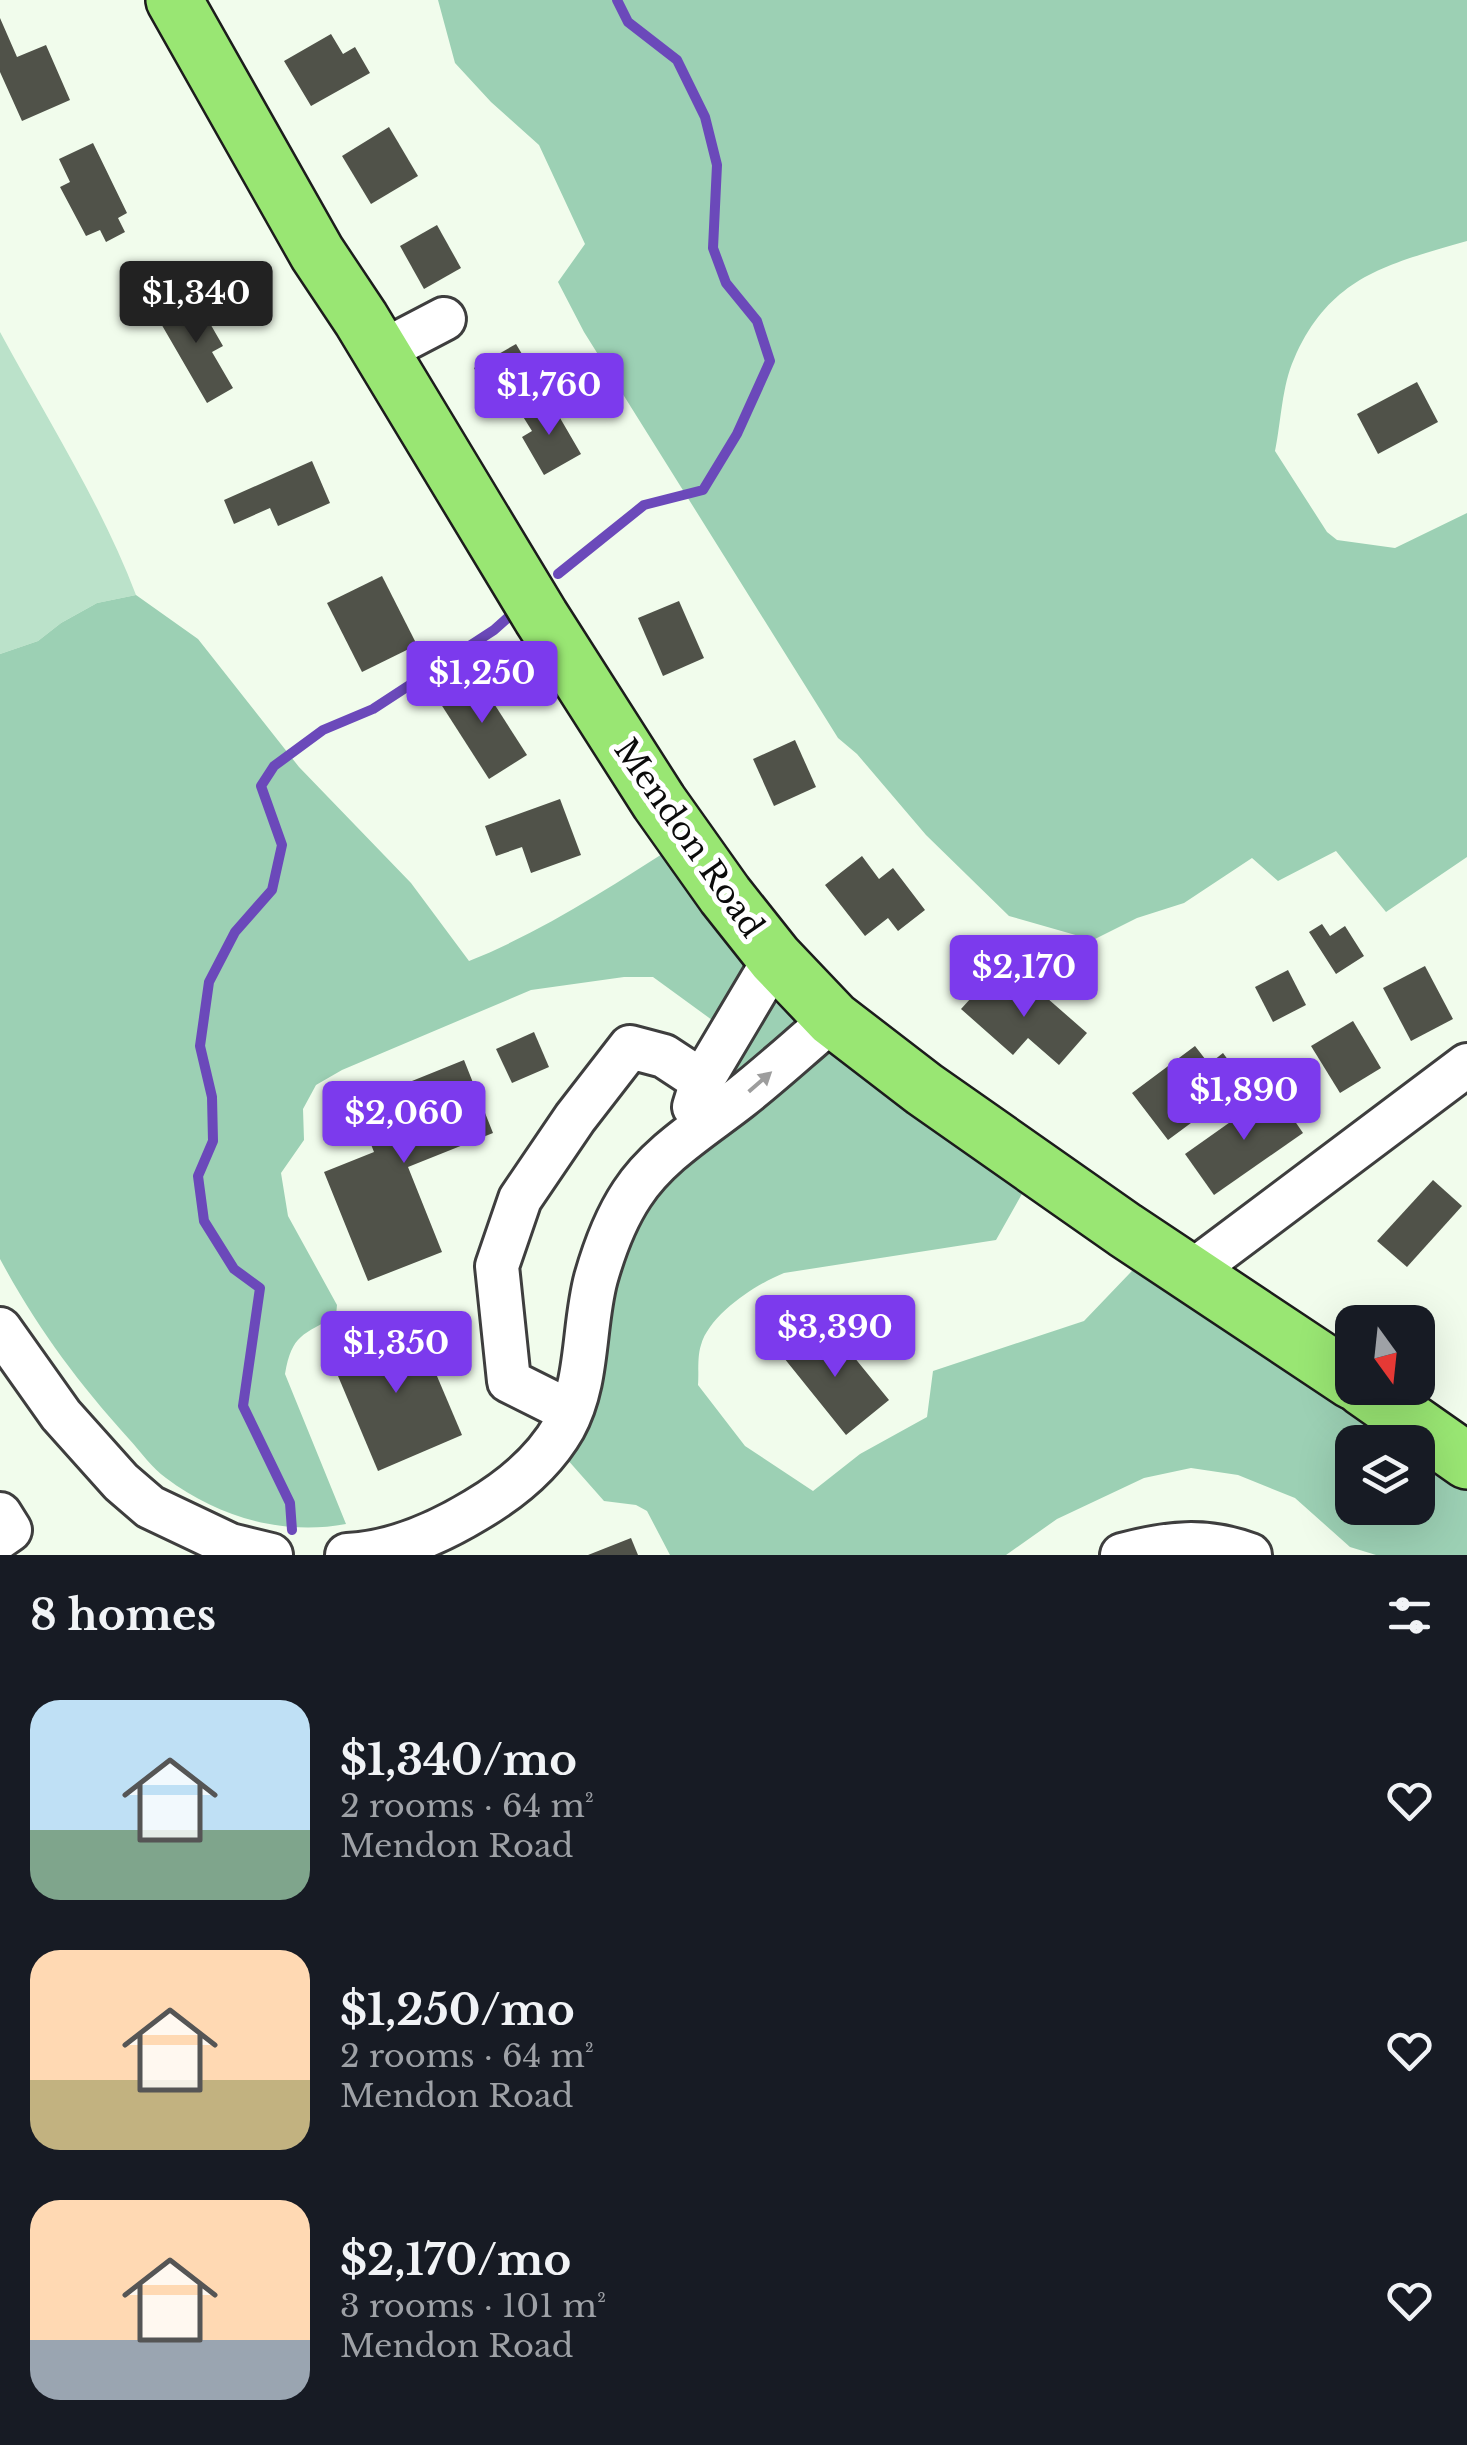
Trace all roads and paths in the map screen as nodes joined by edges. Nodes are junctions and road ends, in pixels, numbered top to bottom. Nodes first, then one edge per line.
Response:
1 (174, 0) edge
2 (444, 319) dead end
3 (379, 353) junction
4 (775, 958) junction
5 (833, 1018) junction
6 (1467, 1064) edge
7 (702, 1081) junction
8 (683, 1140) junction
9 (1190, 1273) junction
10 (0, 1329) edge
11 (1335, 1370) edge
12 (1387, 1405) edge
13 (569, 1411) junction
14 (1467, 1461) edge
15 (0, 1514) edge
16 (0, 1537) edge
17 (458, 1540) edge
18 (271, 1555) edge
19 (347, 1555) edge
20 (1122, 1555) edge
21 (1250, 1555) edge

1 - 3 main road, Mendon Road
2 - 3 street
3 - 4 main road, Mendon Road
4 - 5 main road, Mendon Road
4 - 7 street
8 -> 5 street
5 - 9 main road, Mendon Road
6 - 9 street
7 - 8 street
7 - 13 street
8 - 13 street
9 - 11 main road, Mendon Road
10 - 18 street
12 - 14 main road
13 - 17 street
15 - 16 street
17 - 19 street
20 - 21 street

